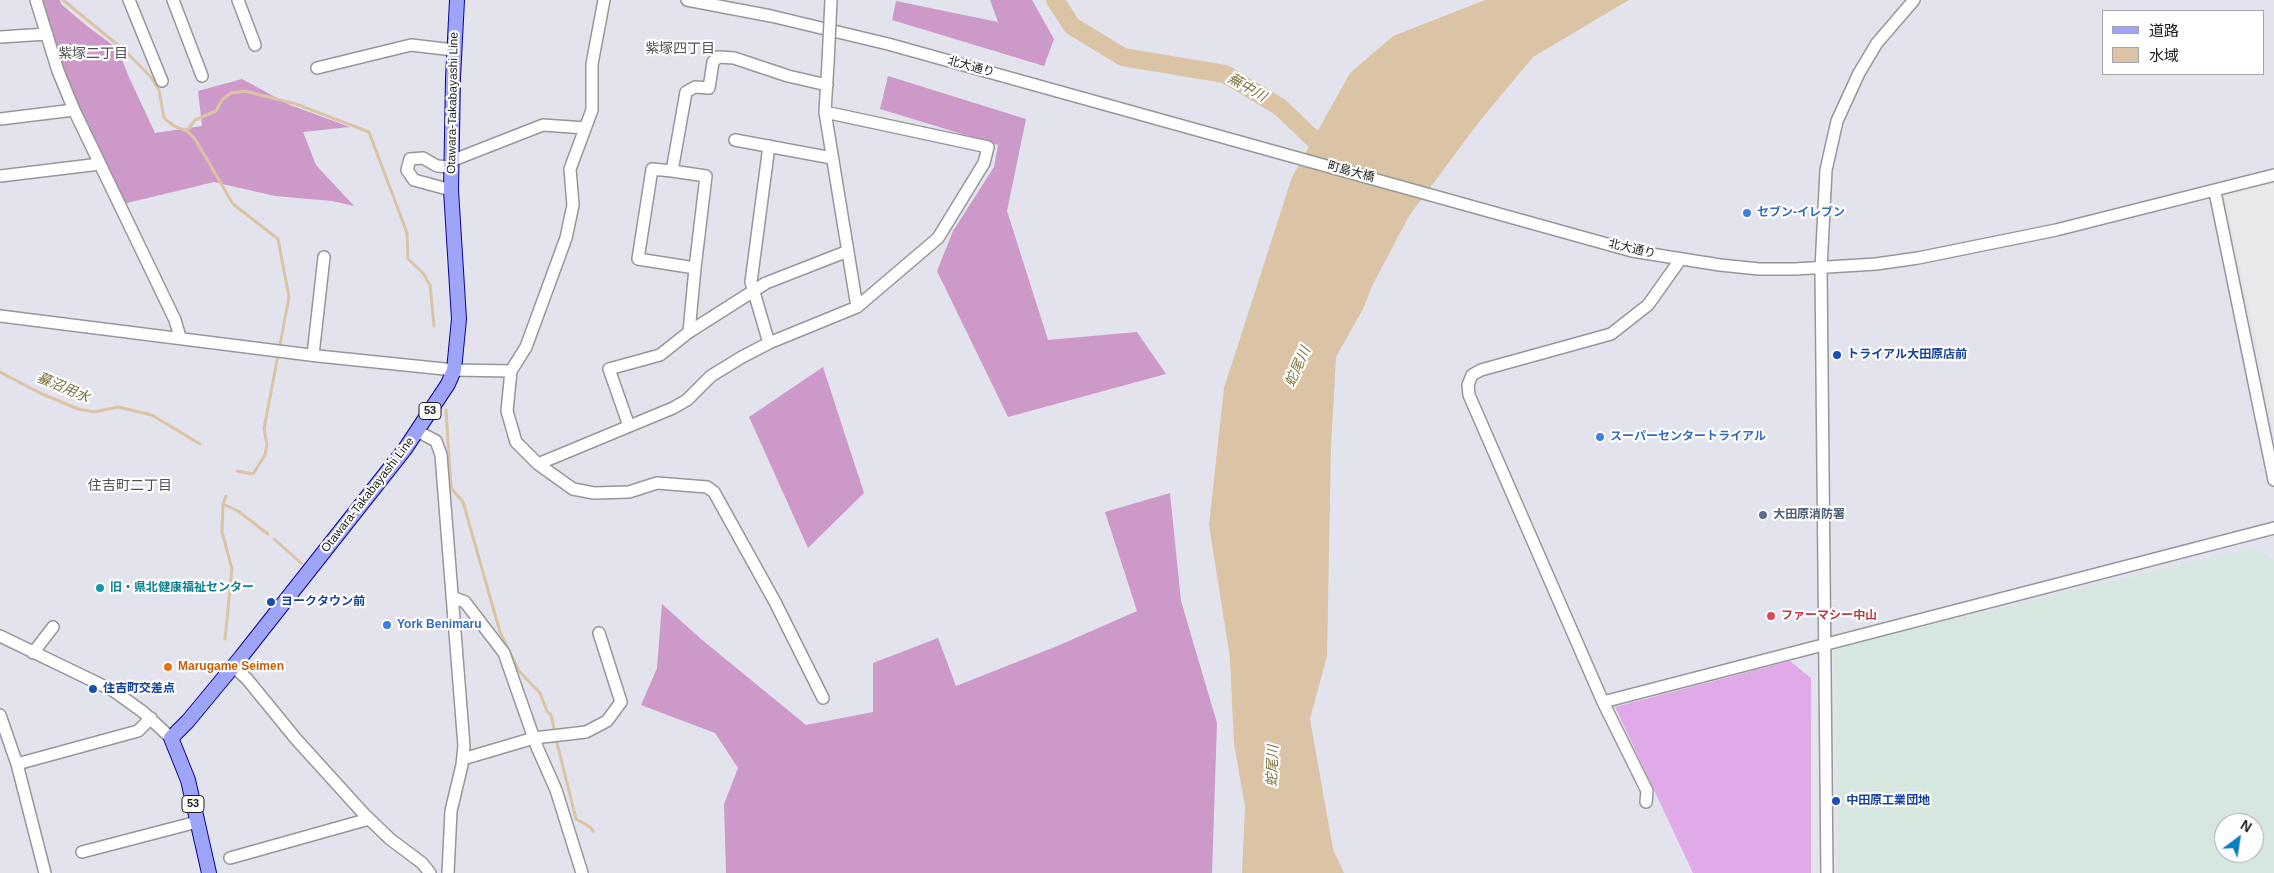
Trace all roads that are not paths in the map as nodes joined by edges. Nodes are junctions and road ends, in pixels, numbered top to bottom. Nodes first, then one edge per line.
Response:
1 (36, 0) edge
2 (129, 0) edge
3 (173, 0) edge
4 (238, 0) edge
5 (457, 0) edge
6 (604, 0) edge
7 (687, 0) edge
8 (832, 0) edge
9 (1914, 0) edge
10 (47, 34) junction
11 (0, 37) edge
12 (255, 45) dead end
13 (454, 50) junction
14 (316, 68) dead end
15 (202, 76) dead end
16 (162, 81) dead end
17 (827, 85) junction
18 (74, 110) junction
19 (825, 112) junction
20 (0, 119) edge
21 (585, 128) junction
22 (735, 140) dead end
23 (1252, 145) joint
24 (769, 146) junction
25 (832, 158) junction
26 (100, 164) junction
27 (451, 164) junction
28 (672, 171) junction
29 (2274, 175) edge
30 (0, 176) edge
31 (451, 190) junction
32 (2215, 192) junction
33 (1449, 198) joint
34 (848, 251) junction
35 (324, 256) dead end
36 (1680, 260) junction
37 (695, 268) junction
38 (1821, 268) junction
39 (753, 291) junction
40 (857, 307) junction
41 (0, 316) edge
42 (689, 332) junction
43 (180, 337) junction
44 (770, 343) junction
45 (313, 355) junction
46 (454, 370) junction
47 (510, 371) junction
48 (629, 426) junction
49 (417, 431) junction
50 (538, 464) junction
51 (2274, 480) edge
52 (2274, 528) edge
53 (452, 597) junction
54 (53, 628) dead end
55 (599, 634) dead end
56 (0, 636) edge
57 (1824, 644) junction
58 (33, 653) junction
59 (233, 666) junction
60 (823, 698) dead end
61 (1603, 702) junction
62 (0, 715) edge
63 (151, 718) junction
64 (171, 738) junction
65 (534, 738) junction
66 (463, 758) junction
67 (17, 764) junction
68 (1646, 802) dead end
69 (369, 819) junction
70 (197, 822) junction
71 (82, 852) dead end
72 (230, 858) dead end
73 (45, 873) edge
74 (209, 873) edge
75 (430, 873) edge
76 (448, 873) edge
77 (582, 873) edge
78 (1827, 873) edge

1 - 10 street
2 - 16 street
3 - 15 street
4 - 12 street
5 - 13 main road, Otawara-Takabayashi Line / 53
6 - 21 street
7 - 23 street, 北大通り
8 - 17 street, bridge
9 - 38 street
10 - 11 street
10 - 18 street
13 - 14 street
13 - 27 main road, Otawara-Takabayashi Line / 53
17 - 19 street
17 - 28 street
18 - 20 street
18 - 26 street
19 - 25 street
19 - 40 street
21 - 27 street
21 - 47 street
22 - 24 street
23 - 33 street, 町島大橋
24 - 25 street
24 - 39 street
25 - 34 street
26 - 30 street
26 - 43 street
27 - 31 main road, Otawara-Takabayashi Line / 53
27 - 31 street
28 - 37 street
28 - 37 street
29 - 32 street, 北大通り
31 - 46 main road, Otawara-Takabayashi Line / 53
32 - 38 street, 北大通り
32 - 51 street
33 - 36 street, 北大通り
34 - 39 street
34 - 40 street
35 - 45 street
36 - 38 street, 北大通り
36 - 61 street
37 - 42 street
38 - 57 street
39 - 42 street
39 - 44 street
40 - 44 street
41 - 43 street
42 - 48 street
43 - 45 street
44 - 48 street
45 - 46 street
46 - 47 street
46 - 49 main road, Otawara-Takabayashi Line / 53
47 - 50 street
48 - 50 street
49 - 53 street
49 - 59 main road, Otawara-Takabayashi Line / 53
50 - 60 street
52 - 57 street
53 - 65 street
53 - 66 street
54 - 58 street
55 - 65 street
56 - 58 street
57 - 61 street
57 - 78 street
58 - 63 street
59 - 64 main road, Otawara-Takabayashi Line / 53
59 - 69 street
61 - 68 street
62 - 67 street
63 - 64 street
63 - 67 street
64 - 70 main road, 53
65 - 66 street
65 - 77 street
66 - 76 street
67 - 73 street
69 - 72 street
69 - 75 street
70 - 71 street
70 - 74 main road, 53

